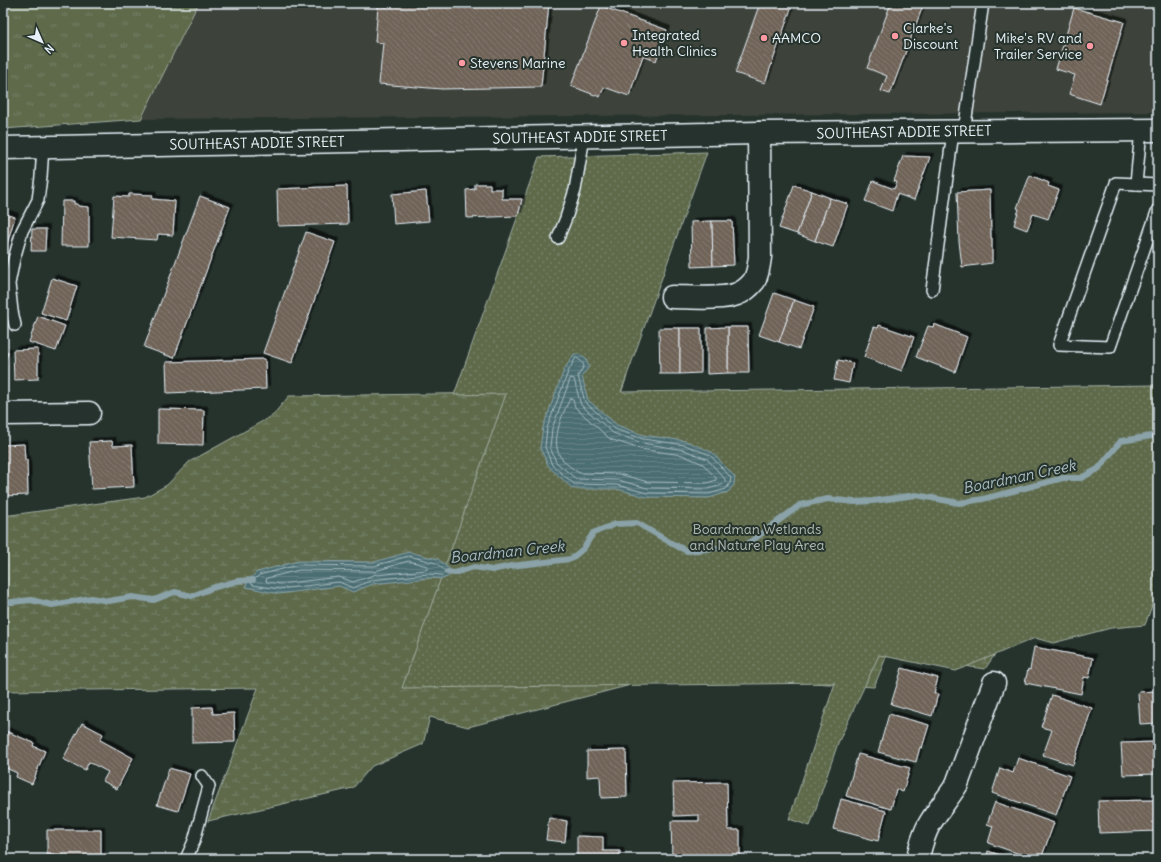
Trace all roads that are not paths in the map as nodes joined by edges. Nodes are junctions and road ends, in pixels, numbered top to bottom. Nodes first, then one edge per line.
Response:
1 (983, 3) edge
2 (1149, 130) edge
3 (958, 132) junction
4 (759, 133) junction
5 (584, 137) junction
6 (43, 147) junction
7 (3, 148) edge
8 (1136, 184) junction
9 (1158, 185) edge
10 (1158, 209) edge
11 (558, 238) dead end
12 (932, 290) dead end
13 (672, 297) dead end
14 (15, 324) dead end
15 (89, 413) dead end
16 (3, 414) edge
17 (994, 683) dead end
18 (202, 776) dead end
19 (186, 859) edge
20 (918, 859) edge

1 - 3 lane
2 - 3 street, SOUTHEAST ADDIE STREET
2 - 8 lane
3 - 4 street, SOUTHEAST ADDIE STREET
3 - 12 lane
4 - 5 street, SOUTHEAST ADDIE STREET
4 - 13 street
5 - 6 street, SOUTHEAST ADDIE STREET
5 - 11 lane
6 - 7 street, SOUTHEAST ADDIE STREET
6 - 14 lane
8 - 9 lane
8 - 10 lane
15 - 16 street
17 - 20 street
18 - 19 lane

